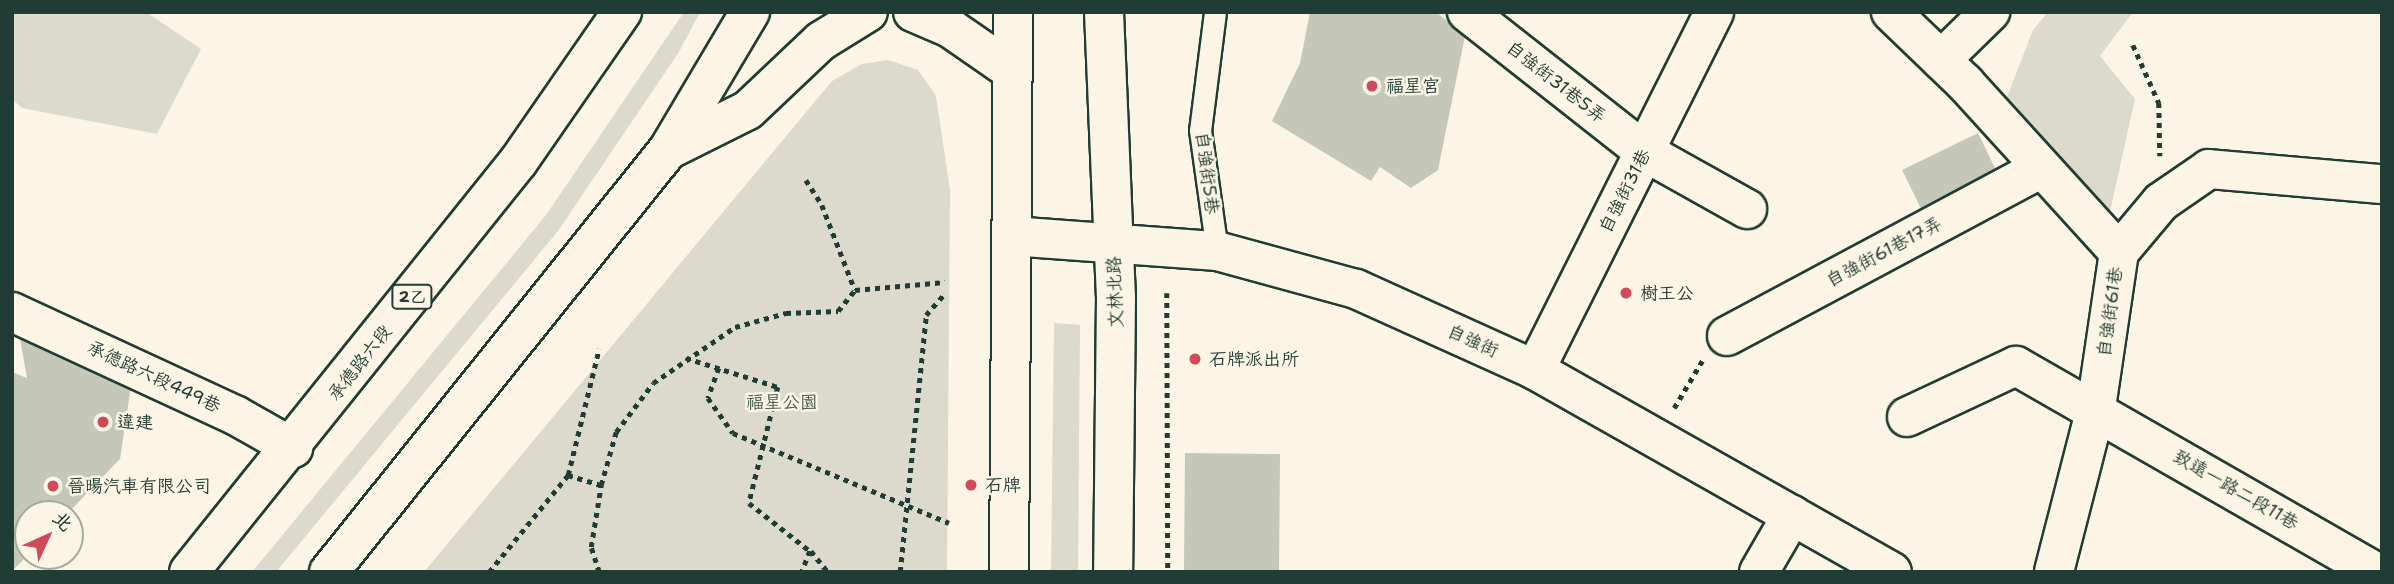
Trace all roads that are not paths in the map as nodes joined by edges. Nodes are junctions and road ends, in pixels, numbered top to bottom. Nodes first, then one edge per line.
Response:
1 (622, 12) edge
2 (750, 12) edge
3 (868, 12) edge
4 (913, 12) edge
5 (1013, 12) edge
6 (1104, 12) edge
7 (1215, 12) edge
8 (1467, 12) edge
9 (1714, 12) edge
10 (1891, 12) edge
11 (1990, 12) edge
12 (1941, 60) junction
13 (1012, 71) junction
14 (668, 150) junction
15 (1645, 152) junction
16 (2040, 168) junction
17 (2382, 184) edge
18 (1747, 209) dead end
19 (1011, 236) junction
20 (1113, 240) junction
21 (1217, 251) junction
22 (2119, 253) junction
23 (12, 312) edge
24 (1727, 335) road end
25 (1535, 370) junction
26 (2096, 408) junction
27 (1907, 417) dead end
28 (293, 448) junction
29 (1792, 515) junction
30 (189, 572) edge
31 (329, 572) edge
32 (1009, 572) edge
33 (1113, 572) edge
34 (1759, 572) edge
35 (1892, 572) edge
36 (2054, 572) edge
37 (2376, 572) edge

1 - 28 street, 承德路六段 / 2乙
2 - 14 street
3 - 14 street
4 - 13 street
5 - 13 street
6 - 20 street, 文林北路
7 - 21 lane, 自強街5巷
8 - 15 street, 自強街31巷5弄
9 - 15 street, 自強街31巷
10 - 12 street, 自強街61巷
11 - 12 street
12 - 16 street, 自強街61巷
13 - 19 street
14 - 31 street
15 - 18 street, 自強街31巷5弄
15 - 25 street, 自強街31巷
16 - 22 street, 自強街61巷
16 - 24 street, 自強街61巷17弄
17 - 22 street
19 - 20 street, 自強街
19 - 32 street
20 - 21 street, 自強街
20 - 33 street, 文林北路
21 - 25 street, 自強街
22 - 26 street, 自強街61巷
23 - 28 street, 承德路六段449巷
25 - 29 street, 自強街
26 - 27 street, 致遠一路二段11巷
26 - 36 street, 自強街61巷
26 - 37 street, 致遠一路二段11巷
28 - 30 street, 承德路六段 / 2乙
29 - 34 street
29 - 35 street, 自強街

